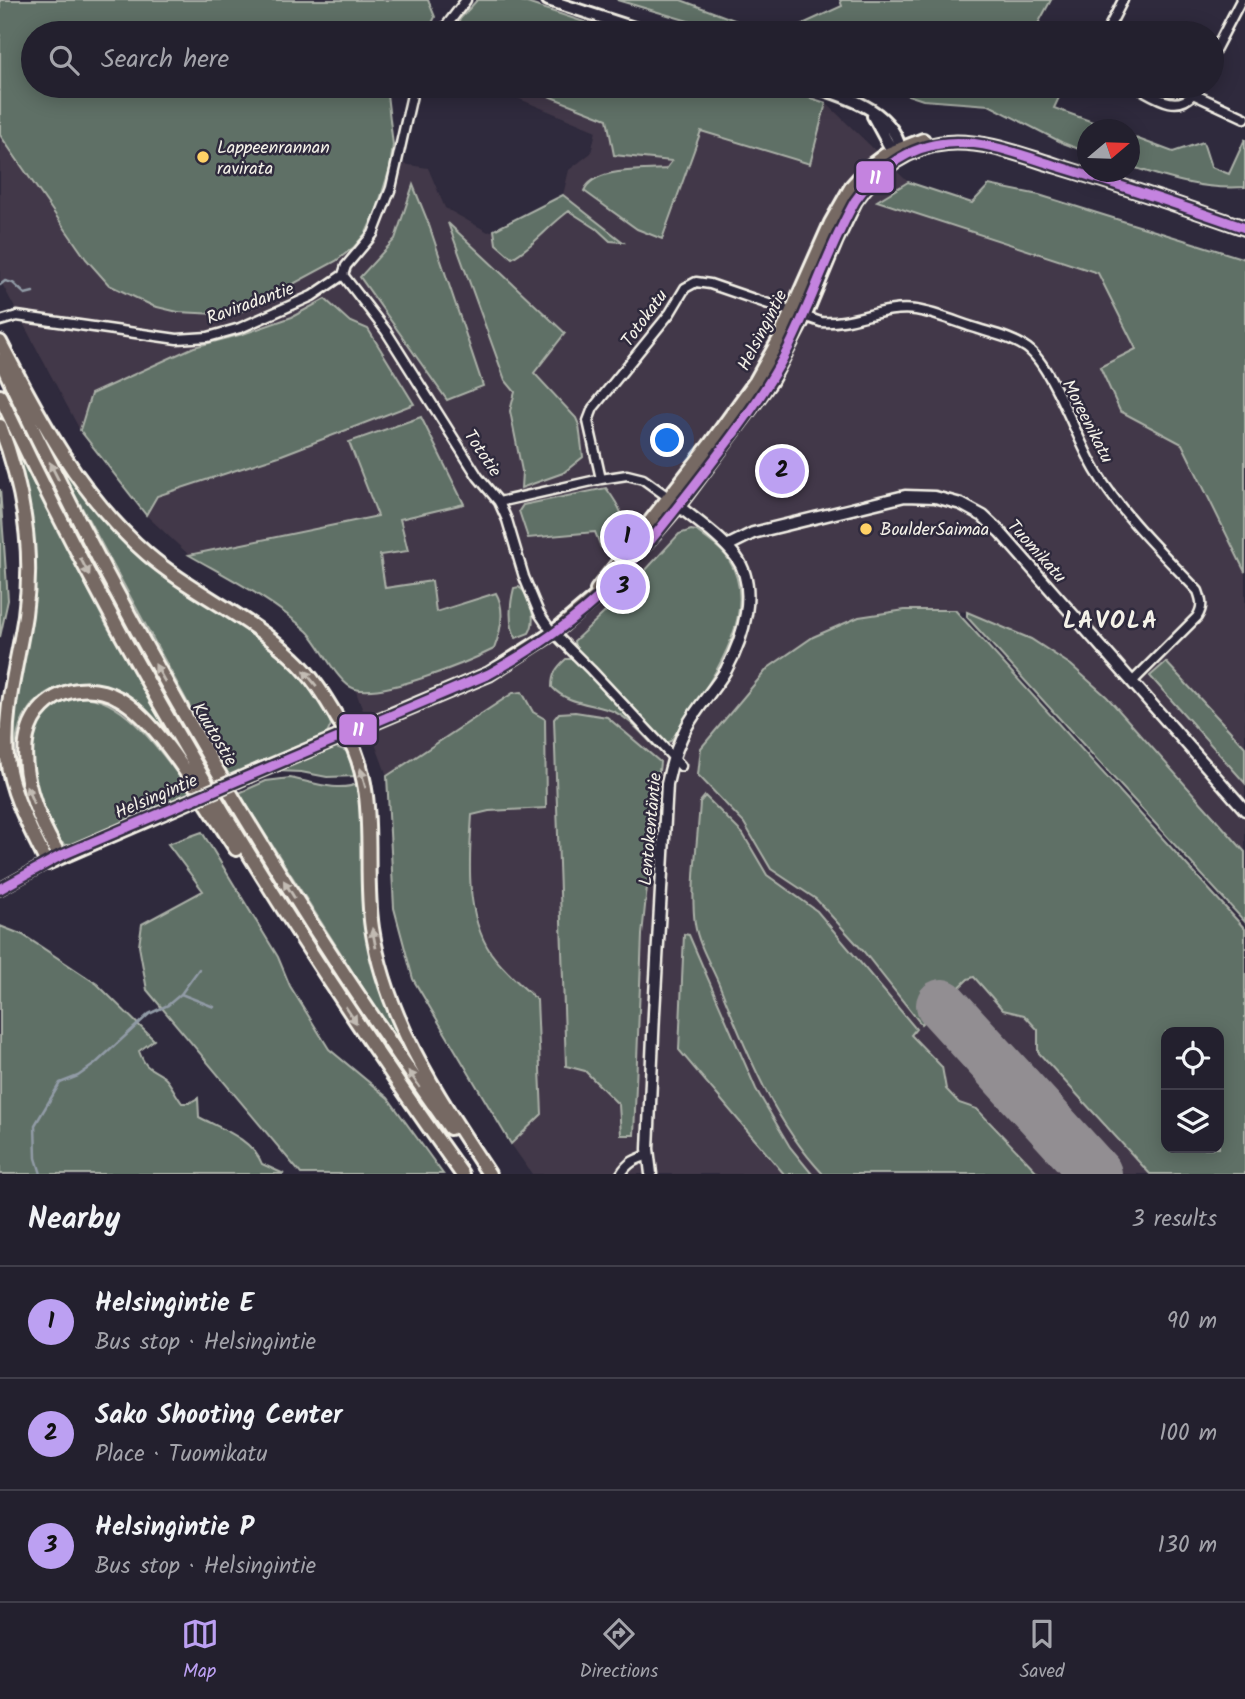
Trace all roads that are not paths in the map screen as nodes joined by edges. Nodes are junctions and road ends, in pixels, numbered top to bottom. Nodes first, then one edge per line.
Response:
1 (466, 0) edge
2 (548, 0) edge
3 (1123, 0) edge
4 (1241, 0) edge
5 (450, 21) edge
6 (613, 21) edge
7 (1112, 21) edge
8 (1224, 33) edge
9 (411, 98) edge
10 (849, 98) edge
11 (1158, 98) edge
12 (1188, 98) edge
13 (1209, 98) edge
14 (1245, 118) edge
15 (898, 152) junction
16 (1245, 228) edge
17 (343, 275) junction
18 (798, 315) junction
19 (0, 321) edge
20 (0, 342) edge
21 (0, 360) edge
22 (0, 396) edge
23 (0, 426) edge
24 (601, 479) junction
25 (667, 497) junction
26 (499, 502) junction
27 (678, 506) junction
28 (727, 546) junction
29 (578, 613) junction
30 (553, 633) junction
31 (1132, 682) junction
32 (347, 735) junction
33 (674, 757) junction
34 (681, 766) dead end
35 (1245, 810) edge
36 (60, 856) junction
37 (47, 863) junction
38 (0, 889) edge
39 (330, 984) junction
40 (649, 1155) junction
41 (462, 1174) edge
42 (483, 1174) edge
43 (489, 1174) edge
44 (621, 1174) edge
45 (650, 1174) edge

1 - 5 street
2 - 6 main road
3 - 7 street
4 - 8 street
9 - 17 street, Raviradantie
10 - 15 main road
11 - 12 street
13 - 14 street
15 - 16 main road, Helsingintie
15 - 18 main road, Helsingintie
17 - 19 street, Raviradantie
17 - 26 street, Tototie
18 - 24 street, Totokatu
18 - 25 main road, Helsingintie
18 - 27 main road, Helsingintie
18 - 31 street, Moreenikatu
32 -> 20 main road
42 -> 21 main road, Kuutostie
22 -> 39 main road, Kuutostie
23 - 37 main road
24 - 25 street, Tototie
24 - 26 street, Tototie
25 - 27 street, Lentokentäntie
25 - 29 main road, Helsingintie
26 - 30 street
27 - 28 street, Lentokentäntie
27 - 29 main road, Helsingintie
28 - 31 street, Tuomikatu
28 - 33 street, Lentokentäntie
29 - 30 main road, Helsingintie
30 - 32 main road, Helsingintie
30 - 33 street
31 - 35 street, Tuomikatu
32 - 36 main road, Helsingintie, bridge
43 -> 32 main road
33 - 34 street
33 - 40 street, Lentokentäntie
36 - 37 main road, Helsingintie
36 -> 39 main road
37 - 38 street
39 -> 41 main road, Kuutostie
40 - 44 street
40 - 45 street, Lentokentäntie

